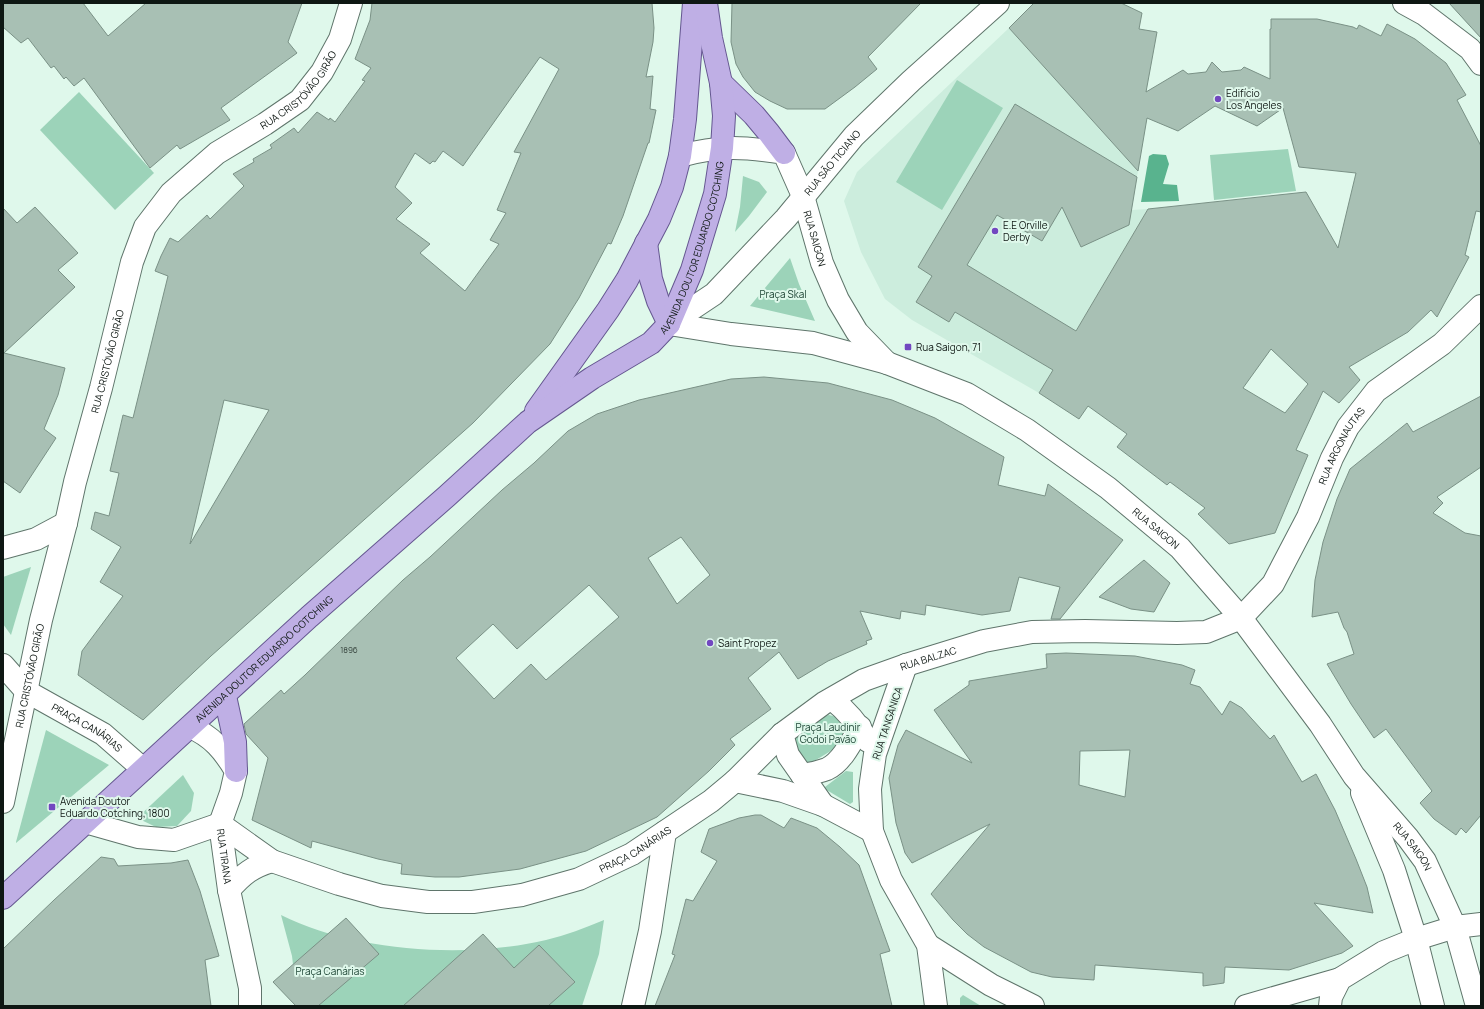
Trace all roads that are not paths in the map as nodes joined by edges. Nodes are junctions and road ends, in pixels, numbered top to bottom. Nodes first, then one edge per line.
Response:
1 (351, 3) edge
2 (694, 3) edge
3 (706, 3) edge
4 (998, 3) edge
5 (1404, 3) edge
6 (1481, 64) edge
7 (721, 83) junction
8 (722, 148) junction
9 (784, 153) junction
10 (680, 156) junction
11 (803, 196) junction
12 (646, 243) junction
13 (1481, 306) edge
14 (670, 324) junction
15 (887, 363) junction
16 (528, 422) junction
17 (66, 523) junction
18 (3, 548) edge
19 (1241, 618) junction
20 (3, 665) edge
21 (906, 665) junction
22 (26, 691) junction
23 (225, 696) junction
24 (832, 699) junction
25 (190, 726) junction
26 (860, 727) junction
27 (782, 734) junction
28 (875, 754) junction
29 (143, 769) junction
30 (236, 771) junction
31 (802, 775) junction
32 (1354, 776) junction
33 (735, 781) junction
34 (3, 802) edge
35 (823, 805) junction
36 (85, 822) junction
37 (220, 824) junction
38 (872, 831) junction
39 (665, 832) junction
40 (272, 861) junction
41 (229, 890) junction
42 (3, 898) edge
43 (1481, 924) edge
44 (1455, 927) junction
45 (1416, 939) junction
46 (928, 945) junction
47 (1340, 979) junction
48 (250, 1006) edge
49 (633, 1006) edge
50 (936, 1006) edge
51 (1033, 1006) edge
52 (1246, 1006) edge
53 (1330, 1006) edge
54 (1434, 1006) edge
55 (1477, 1006) edge

1 - 17 street, RUA CRISTÓVÃO GIRÃO
2 - 10 main road, AVENIDA DOUTOR EDUARDO COTCHING
3 - 7 main road, AVENIDA DOUTOR EDUARDO COTCHING
4 - 11 street, RUA SÃO TICIANO
5 - 6 street
7 - 8 main road, AVENIDA DOUTOR EDUARDO COTCHING
7 - 9 main road
8 - 9 street
8 - 10 street
8 - 14 main road, AVENIDA DOUTOR EDUARDO COTCHING
9 - 11 street, RUA SAIGON
10 - 12 main road, AVENIDA DOUTOR EDUARDO COTCHING
11 - 14 street, RUA SÃO TICIANO
11 - 15 street, RUA SAIGON
12 - 14 main road
12 - 16 main road, AVENIDA DOUTOR EDUARDO COTCHING
13 - 19 street, RUA ARGONAUTAS
14 - 15 street, RUA SAIGON
14 - 16 main road, AVENIDA DOUTOR EDUARDO COTCHING
15 - 19 street, RUA SAIGON
16 - 23 main road, AVENIDA DOUTOR EDUARDO COTCHING
17 - 18 street
17 - 22 street, RUA CRISTÓVÃO GIRÃO
19 - 21 street, RUA BALZAC
19 - 32 street, RUA SAIGON
20 - 22 street, PRAÇA CANÁRIAS
21 - 24 street, RUA BALZAC
21 - 28 street, RUA TANGANICA
22 - 29 street, PRAÇA CANÁRIAS
22 - 34 street, RUA CRISTÓVÃO GIRÃO
23 - 25 main road, AVENIDA DOUTOR EDUARDO COTCHING
23 - 30 main road
24 - 26 street
24 - 27 street, RUA BALZAC
25 - 29 main road, AVENIDA DOUTOR EDUARDO COTCHING
25 - 30 street
26 - 28 street
26 - 31 street
27 - 31 street
27 - 33 street, RUA BALZAC
28 - 38 street, RUA TANGANICA
29 - 36 main road, AVENIDA DOUTOR EDUARDO COTCHING
30 - 37 street, RUA TIRANA
31 - 35 street
32 - 44 street, RUA SAIGON
32 - 45 street, RUA SAIGON
33 - 35 street
33 - 39 street, RUA BALZAC
35 - 38 street
36 - 37 street
36 - 42 main road, AVENIDA DOUTOR EDUARDO COTCHING
37 - 40 street, PRAÇA CANÁRIAS
37 - 41 street, RUA TIRANA
38 - 46 street, RUA TANGANICA
39 - 40 street, PRAÇA CANÁRIAS
39 - 49 street, PRAÇA CANÁRIAS
40 - 41 street
41 - 48 street, RUA TIRANA
43 - 44 street
44 - 45 street
44 - 55 street, RUA SAIGON
45 - 47 street
45 - 54 street, RUA SAIGON
46 - 50 street
46 - 51 street
47 - 52 street
47 - 53 street

